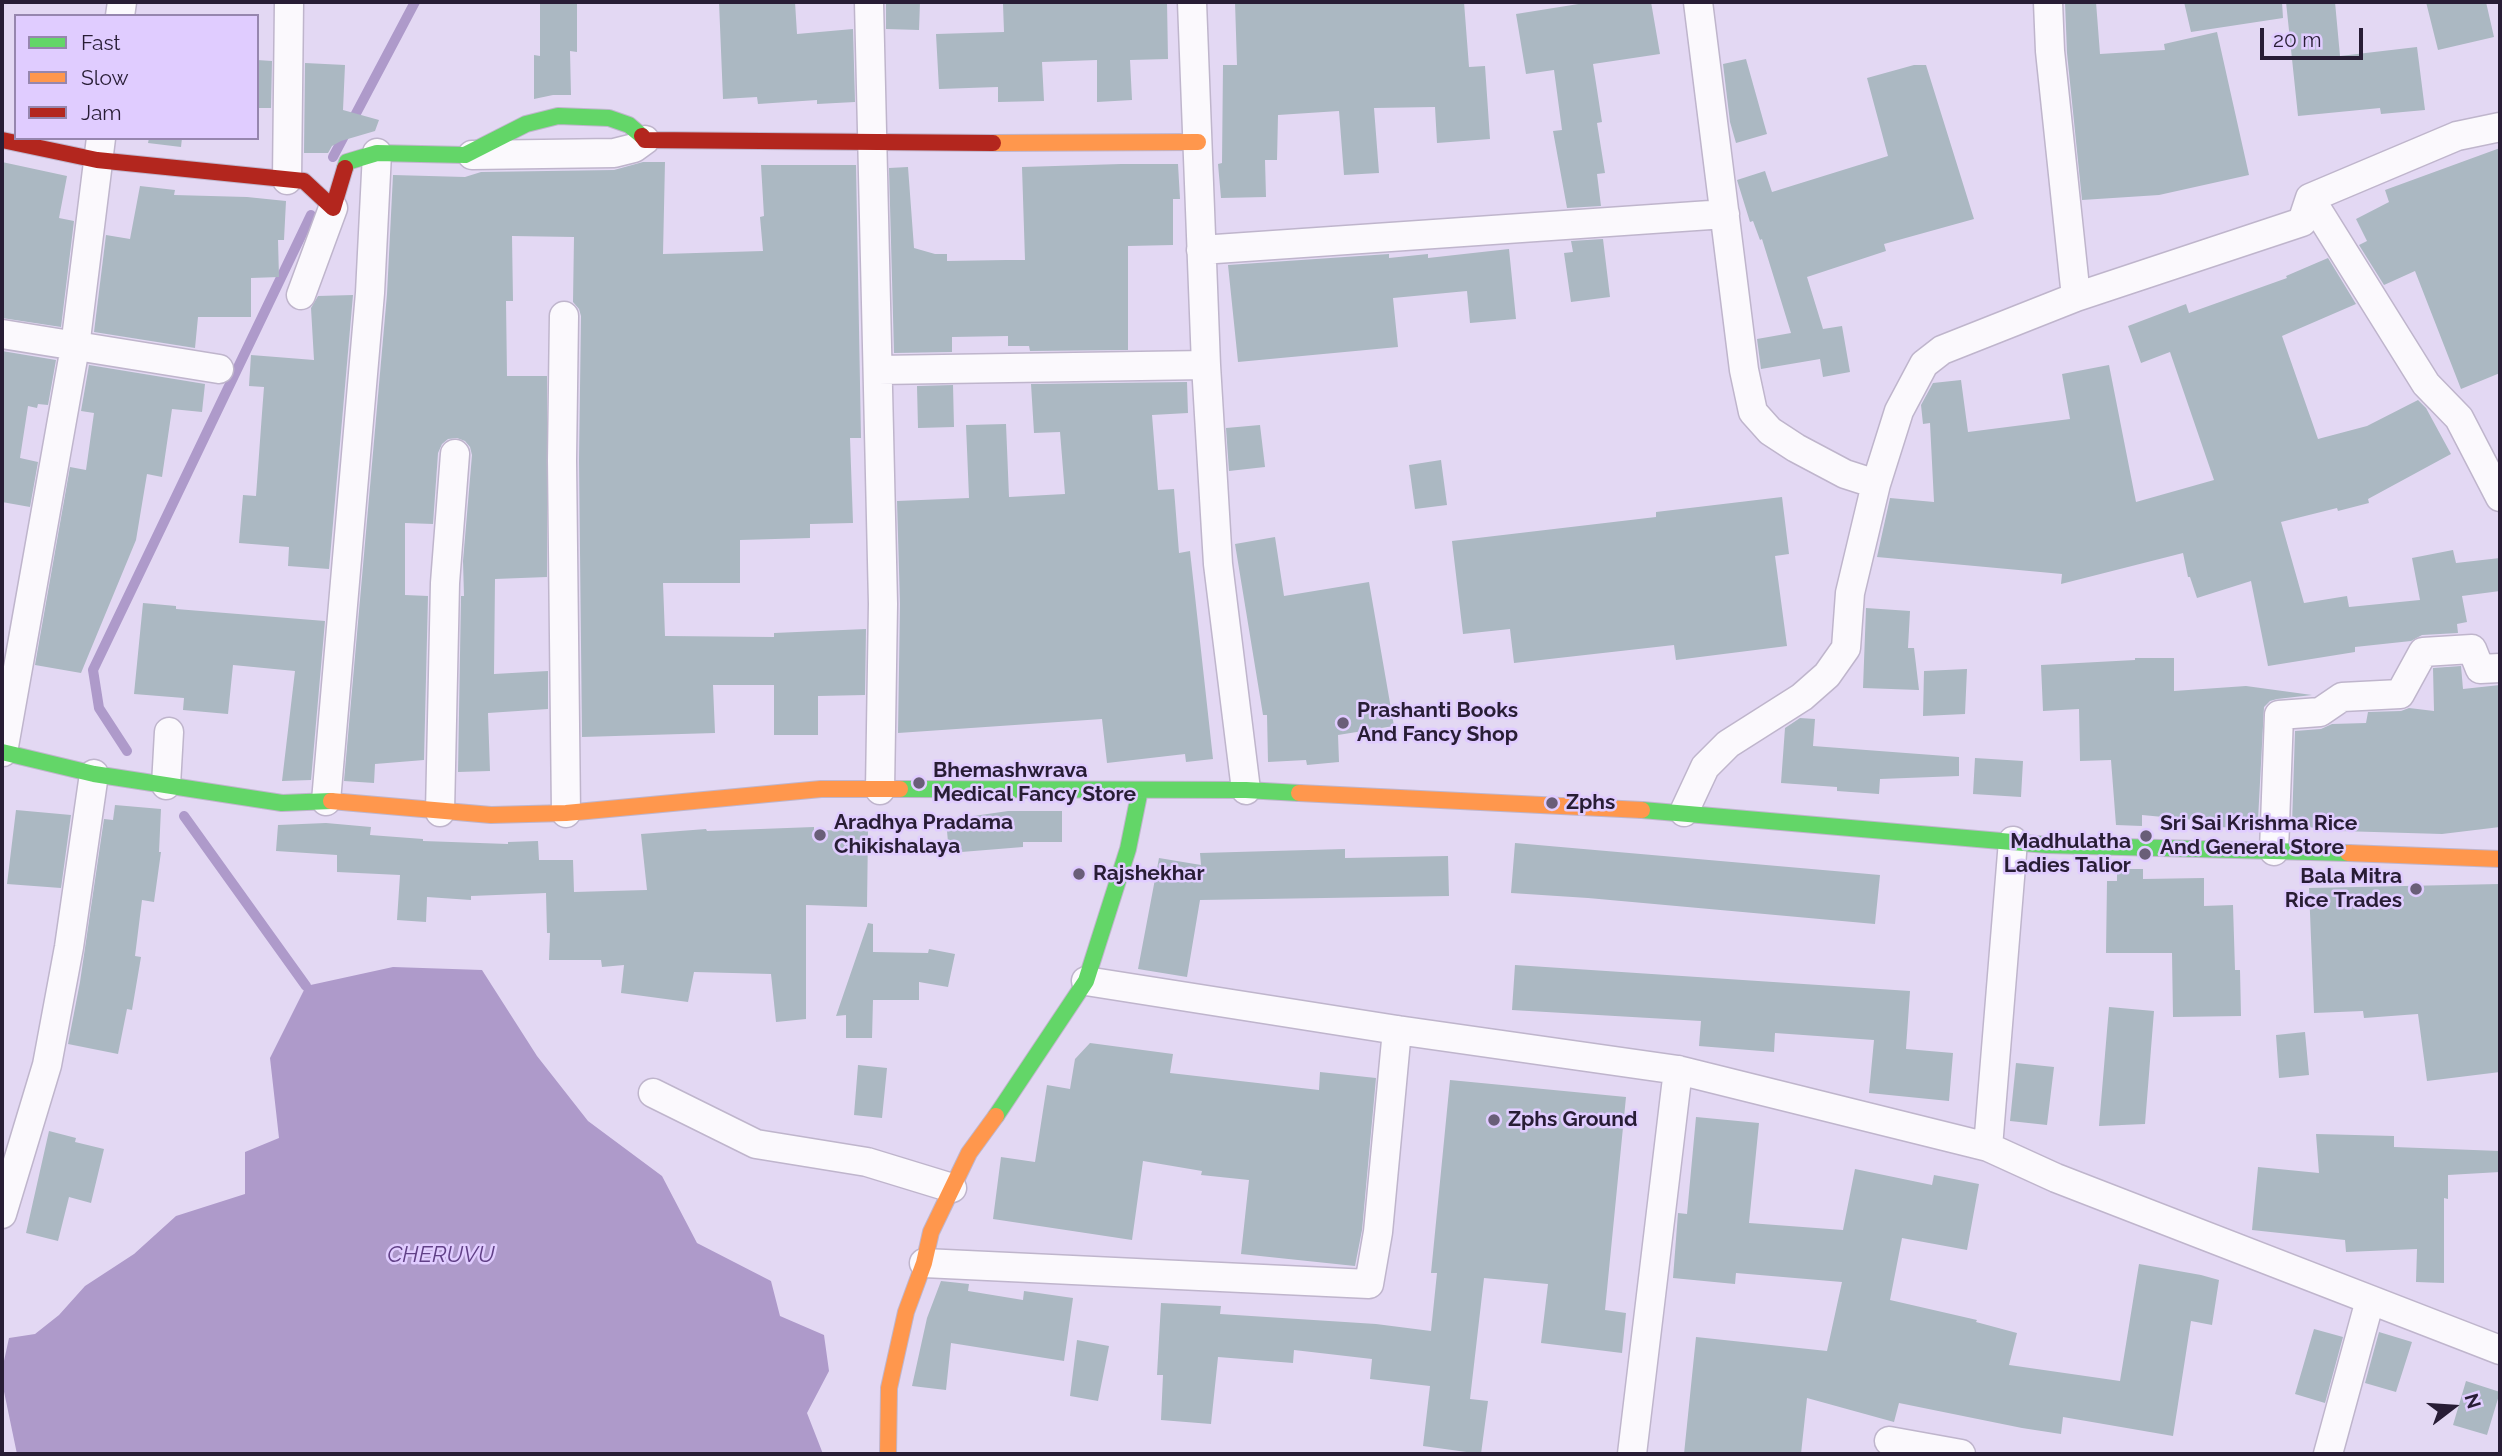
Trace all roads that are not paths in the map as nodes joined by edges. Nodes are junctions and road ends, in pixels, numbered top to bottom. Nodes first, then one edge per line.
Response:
1 (289, 2) edge
2 (869, 2) edge
3 (1192, 2) edge
4 (1699, 2) edge
5 (2048, 2) edge
6 (2500, 127) edge
7 (2, 140) edge
8 (645, 140) junction
9 (1198, 142) junction
10 (872, 143) junction
11 (99, 149) edge
12 (377, 153) junction
13 (465, 155) junction
14 (287, 180) junction
15 (2310, 198) junction
16 (333, 208) junction
17 (1725, 214) junction
18 (1201, 250) junction
19 (302, 295) dead end
20 (2076, 297) junction
21 (564, 316) dead end
22 (2, 334) edge
23 (75, 347) junction
24 (1206, 365) junction
25 (219, 369) dead end
26 (878, 370) junction
27 (455, 454) dead end
28 (1876, 484) junction
29 (2500, 497) edge
30 (2500, 668) edge
31 (169, 732) dead end
32 (2, 752) edge
33 (93, 774) junction
34 (166, 785) junction
35 (880, 790) junction
36 (1140, 790) junction
37 (1245, 790) junction
38 (326, 801) junction
39 (440, 812) junction
40 (1684, 812) junction
41 (566, 813) junction
42 (2013, 841) junction
43 (2274, 850) junction
44 (2500, 859) edge
45 (1086, 981) junction
46 (1397, 1030) junction
47 (1678, 1070) junction
48 (653, 1093) dead end
49 (1988, 1147) junction
50 (952, 1188) junction
51 (2, 1214) edge
52 (924, 1263) junction
53 (2371, 1300) junction
54 (2500, 1350) edge
55 (1889, 1441) dead end
56 (888, 1454) edge
57 (1632, 1454) edge
58 (1961, 1454) edge
59 (2328, 1454) edge

1 - 14 street
2 - 10 street
3 - 9 street
4 - 17 street
5 - 20 street
6 - 15 street
7 - 11 main road
8 - 10 main road
8 - 13 street
8 - 13 main road
9 - 10 main road
9 - 18 street
10 - 26 street
11 - 14 main road
11 - 23 street
12 - 13 main road
12 - 16 main road
12 - 38 street
14 - 16 main road
15 - 20 street
15 - 29 street
16 - 19 street
17 - 18 street
17 - 28 street
18 - 24 street
20 - 28 street
21 - 41 street
22 - 23 street
23 - 25 street
23 - 32 street
24 - 26 street
24 - 37 street
26 - 35 street
27 - 39 street
28 - 40 street
30 - 43 street
31 - 34 street
32 - 33 main road
33 - 34 main road
33 - 51 street
34 - 38 main road
35 - 36 main road
35 - 41 main road
36 - 37 main road
36 - 45 main road
37 - 40 main road
38 - 39 main road
39 - 41 main road
40 - 42 main road
42 - 43 main road
42 - 49 street
43 - 44 main road
45 - 46 street
45 - 50 main road
46 - 47 street
46 - 52 street
47 - 49 street
47 - 57 street
48 - 50 street
49 - 53 street
50 - 52 main road
52 - 56 main road
53 - 54 street
53 - 59 street
55 - 58 street

